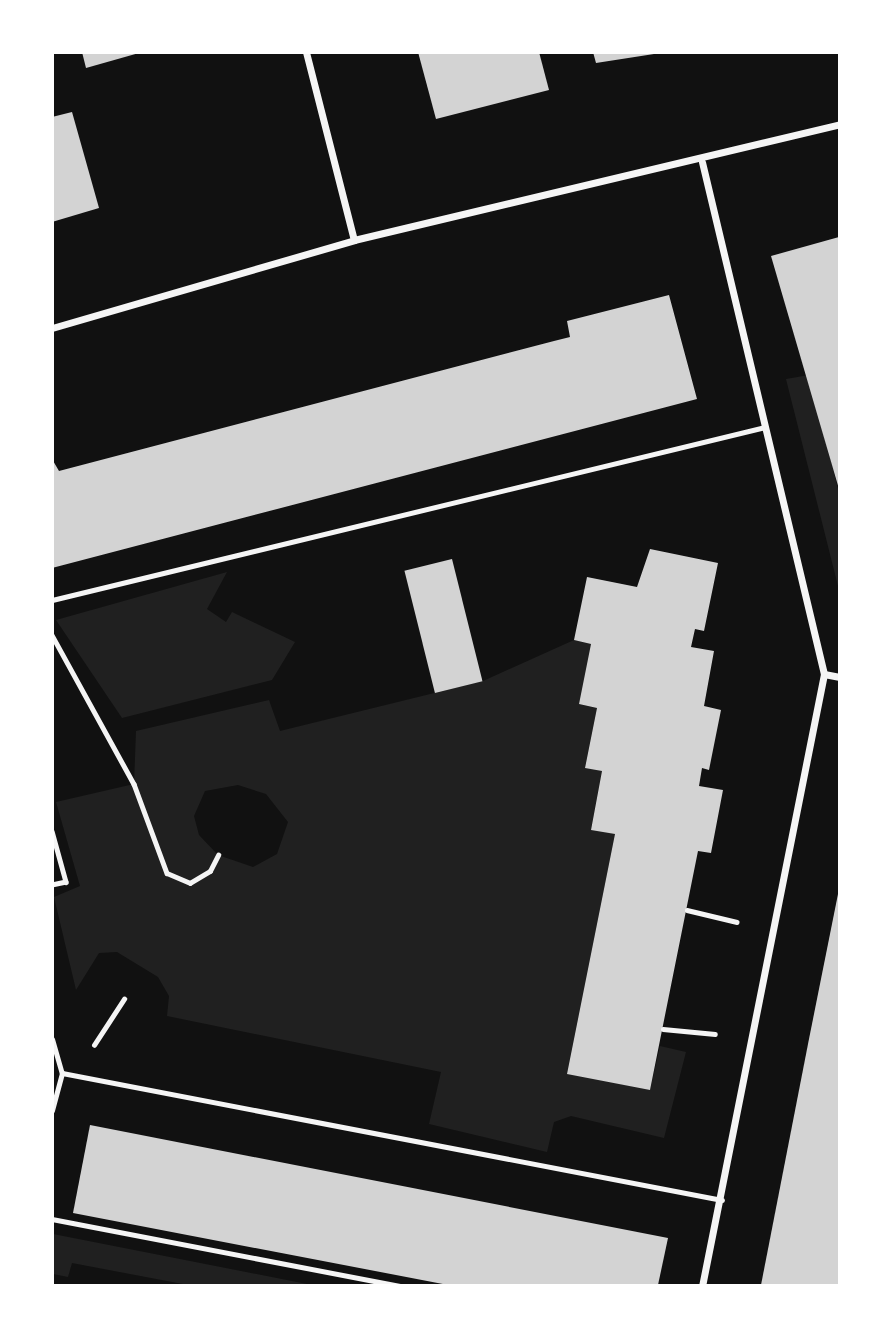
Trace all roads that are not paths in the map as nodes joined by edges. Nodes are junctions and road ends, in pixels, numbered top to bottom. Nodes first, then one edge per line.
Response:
1 (306, 52) edge
2 (839, 124) edge
3 (702, 162) junction
4 (354, 240) junction
5 (52, 328) edge
6 (765, 427) junction
7 (52, 600) edge
8 (824, 674) junction
9 (839, 677) edge
10 (52, 1039) edge
11 (62, 1073) junction
12 (52, 1111) edge
13 (722, 1200) junction
14 (702, 1286) edge

1 - 4 street
2 - 3 street
3 - 4 street
3 - 6 street
4 - 5 street
6 - 7 lane
6 - 8 street
8 - 9 street
8 - 13 street
10 - 11 lane
11 - 12 lane
11 - 13 lane
13 - 14 street

